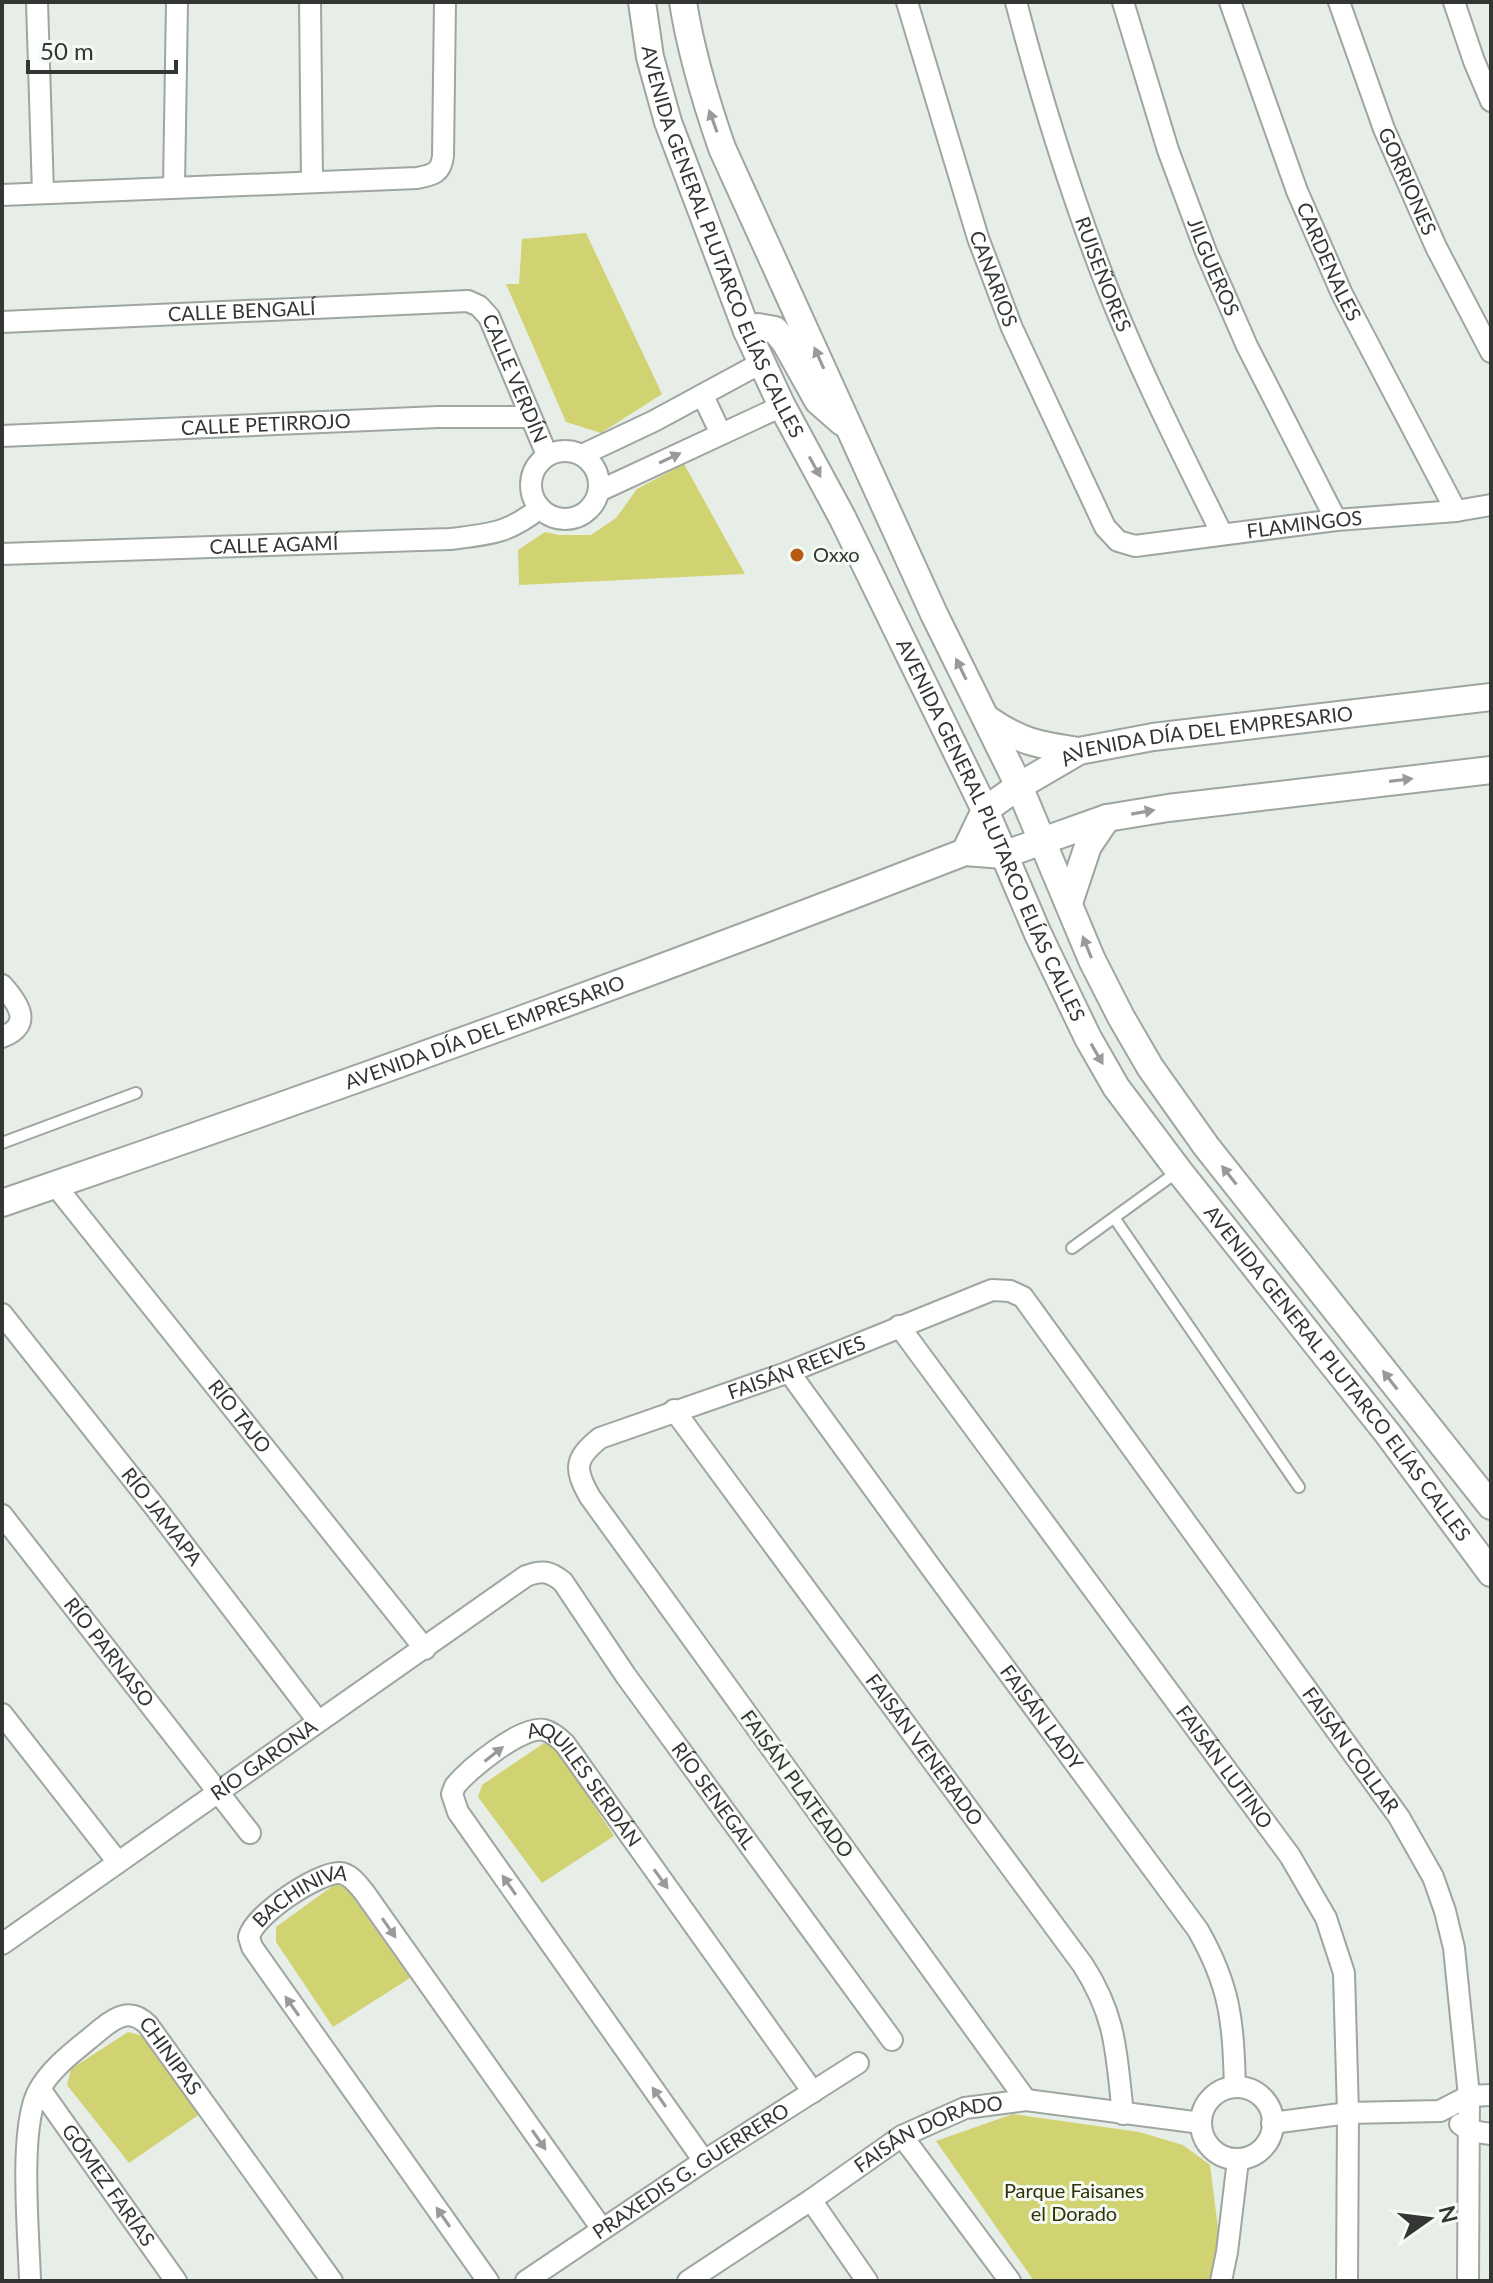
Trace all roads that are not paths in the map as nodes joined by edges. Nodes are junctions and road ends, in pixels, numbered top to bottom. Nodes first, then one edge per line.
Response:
1 (37, 2) edge
2 (177, 2) edge
3 (310, 2) edge
4 (445, 2) edge
5 (642, 2) edge
6 (683, 2) edge
7 (907, 2) edge
8 (1016, 2) edge
9 (1123, 2) edge
10 (1230, 2) edge
11 (1339, 2) edge
12 (1454, 2) edge
13 (1491, 101) edge
14 (312, 182) junction
15 (174, 186) junction
16 (43, 193) junction
17 (2, 195) edge
18 (479, 306) joint
19 (2, 322) edge
20 (747, 331) junction
21 (1491, 352) edge
22 (761, 363) junction
23 (703, 396) junction
24 (782, 406) junction
25 (530, 417) junction
26 (851, 429) junction
27 (721, 434) junction
28 (2, 436) edge
29 (547, 455) junction
30 (582, 455) junction
31 (599, 491) junction
32 (1491, 505) edge
33 (540, 508) junction
34 (1456, 511) junction
35 (1336, 520) junction
36 (1222, 534) junction
37 (1118, 541) joint
38 (2, 554) edge
39 (1491, 697) edge
40 (985, 717) junction
41 (1079, 751) junction
42 (1491, 770) edge
43 (1019, 786) junction
44 (985, 810) junction
45 (1107, 818) junction
46 (1041, 841) junction
47 (965, 852) junction
48 (1003, 855) junction
49 (1069, 903) junction
50 (2, 985) edge
51 (2, 1037) edge
52 (136, 1093) dead end
53 (2, 1143) edge
54 (1179, 1171) junction
55 (55, 1185) junction
56 (2, 1203) edge
57 (1115, 1219) junction
58 (1072, 1248) dead end
59 (1023, 1297) joint
60 (2, 1314) edge
61 (899, 1326) junction
62 (789, 1372) junction
63 (674, 1410) junction
64 (1388, 1434) junction
65 (1433, 1435) junction
66 (578, 1464) joint
67 (1299, 1487) dead end
68 (1491, 1506) edge
69 (2, 1515) edge
70 (1491, 1573) edge
71 (526, 1576) joint
72 (425, 1649) junction
73 (2, 1714) edge
74 (318, 1721) junction
75 (218, 1790) junction
76 (250, 1833) dead end
77 (117, 1861) junction
78 (5, 1934) edge
79 (892, 2040) dead end
80 (858, 2063) dead end
81 (1235, 2087) junction
82 (40, 2089) junction
83 (813, 2092) junction
84 (1491, 2095) edge
85 (1469, 2096) junction
86 (1026, 2100) junction
87 (1440, 2111) junction
88 (1348, 2113) junction
89 (1123, 2114) junction
90 (1201, 2123) junction
91 (1272, 2123) junction
92 (1470, 2131) junction
93 (1491, 2134) edge
94 (902, 2136) junction
95 (1238, 2160) junction
96 (704, 2161) junction
97 (811, 2200) junction
98 (602, 2229) junction
99 (718, 2273) edge
100 (30, 2281) edge
101 (176, 2281) edge
102 (332, 2281) edge
103 (488, 2281) edge
104 (526, 2281) edge
105 (688, 2281) edge
106 (867, 2281) edge
107 (1010, 2281) edge
108 (1221, 2281) edge
109 (1347, 2281) edge
110 (1468, 2281) edge

1 - 16 street
2 - 15 street
3 - 14 street
4 - 14 street
5 - 20 street, AVENIDA GENERAL PLUTARCO ELÍAS CALLES
26 -> 6 street, AVENIDA GENERAL PLUTARCO ELÍAS CALLES
7 - 37 street, CANARIOS
8 - 36 street, RUISEÑORES
9 - 35 street, JILGUEROS
10 - 34 street, CARDENALES
11 - 21 street, GORRIONES
12 - 13 street
14 - 15 street
15 - 16 street
16 - 17 street
18 - 19 street, CALLE BENGALÍ
18 - 25 street, CALLE VERDÍN
20 - 22 street, AVENIDA GENERAL PLUTARCO ELÍAS CALLES
20 - 26 street
22 - 23 street
22 - 24 street, AVENIDA GENERAL PLUTARCO ELÍAS CALLES
23 - 27 street
23 - 30 street
24 - 27 street
24 -> 44 street, AVENIDA GENERAL PLUTARCO ELÍAS CALLES
25 - 28 street, CALLE PETIRROJO
25 - 29 street, CALLE VERDÍN
40 -> 26 street, AVENIDA GENERAL PLUTARCO ELÍAS CALLES
31 -> 27 street
29 - 30 street
29 - 33 street
30 - 31 street
31 - 33 street
32 - 34 street, FLAMINGOS
33 - 38 street, CALLE AGAMÍ
34 - 35 street, FLAMINGOS
35 - 36 street, FLAMINGOS
36 - 37 street, FLAMINGOS
39 - 41 street, AVENIDA DÍA DEL EMPRESARIO
40 - 41 street
40 - 43 street, AVENIDA GENERAL PLUTARCO ELÍAS CALLES
41 - 43 street, AVENIDA DÍA DEL EMPRESARIO
45 -> 42 street, AVENIDA DÍA DEL EMPRESARIO
43 - 44 street, AVENIDA DÍA DEL EMPRESARIO
43 - 46 street, AVENIDA GENERAL PLUTARCO ELÍAS CALLES
44 - 47 street, AVENIDA DÍA DEL EMPRESARIO
44 - 48 street, AVENIDA GENERAL PLUTARCO ELÍAS CALLES
45 - 46 street, AVENIDA DÍA DEL EMPRESARIO
45 - 49 street
46 - 48 street, AVENIDA DÍA DEL EMPRESARIO
46 - 49 street, AVENIDA GENERAL PLUTARCO ELÍAS CALLES
47 - 48 street, AVENIDA DÍA DEL EMPRESARIO
47 - 55 street, AVENIDA DÍA DEL EMPRESARIO
48 -> 54 street, AVENIDA GENERAL PLUTARCO ELÍAS CALLES
65 -> 49 street, AVENIDA GENERAL PLUTARCO ELÍAS CALLES
50 - 51 street
52 - 53 lane
54 - 57 lane
54 - 64 street, AVENIDA GENERAL PLUTARCO ELÍAS CALLES
55 - 56 street, AVENIDA DÍA DEL EMPRESARIO
55 - 72 street, RÍO TAJO
57 - 58 lane
57 - 67 lane
59 - 61 street, FAISÁN REEVES
59 - 85 street, FAISÁN COLLAR
60 - 74 street, RÍO JAMAPA
61 - 62 street, FAISÁN REEVES
61 - 88 street, FAISÁN LUTINO
62 - 63 street, FAISÁN REEVES
62 - 81 street, FAISÁN LADY
63 - 66 street, FAISÁN REEVES
63 - 89 street, FAISÁN VENERADO
64 - 65 street
64 - 70 street, AVENIDA GENERAL PLUTARCO ELÍAS CALLES
65 - 68 street, AVENIDA GENERAL PLUTARCO ELÍAS CALLES
66 - 86 street, FAISÁN PLATEADO
69 - 75 street, RÍO PARNASO
71 - 72 street, RÍO GARONA
71 - 79 street, RÍO SENEGAL
72 - 74 street, RÍO GARONA
73 - 77 street
74 - 75 street, RÍO GARONA
75 - 76 street, RÍO PARNASO
75 - 77 street, RÍO GARONA
77 - 78 street, RÍO GARONA
80 - 83 street, PRAXEDIS G. GUERRERO
81 - 90 street
81 - 91 street
82 - 100 street, CHINIPAS
82 - 101 street, GÓMEZ FARÍAS
82 - 102 street, CHINIPAS
83 - 96 street, PRAXEDIS G. GUERRERO
96 -> 83 street, AQUILES SERDÁN
84 - 85 street
85 - 87 street
85 - 92 street, FAISÁN COLLAR
86 - 89 street, FAISÁN DORADO
86 - 94 street, FAISÁN DORADO
87 - 88 street
87 - 92 street
88 - 91 street
88 - 109 street, FAISÁN LUTINO
89 - 90 street, FAISÁN DORADO
90 - 95 street
91 - 95 street
92 - 93 street
92 - 110 street, FAISÁN COLLAR
94 - 97 street, FAISÁN DORADO
94 - 107 street
95 - 108 street
96 - 98 street, PRAXEDIS G. GUERRERO
97 - 99 street, FAISÁN DORADO
97 - 106 street
103 -> 98 street, BACHINIVA
98 - 104 street, PRAXEDIS G. GUERRERO
99 - 105 street, FAISÁN DORADO

